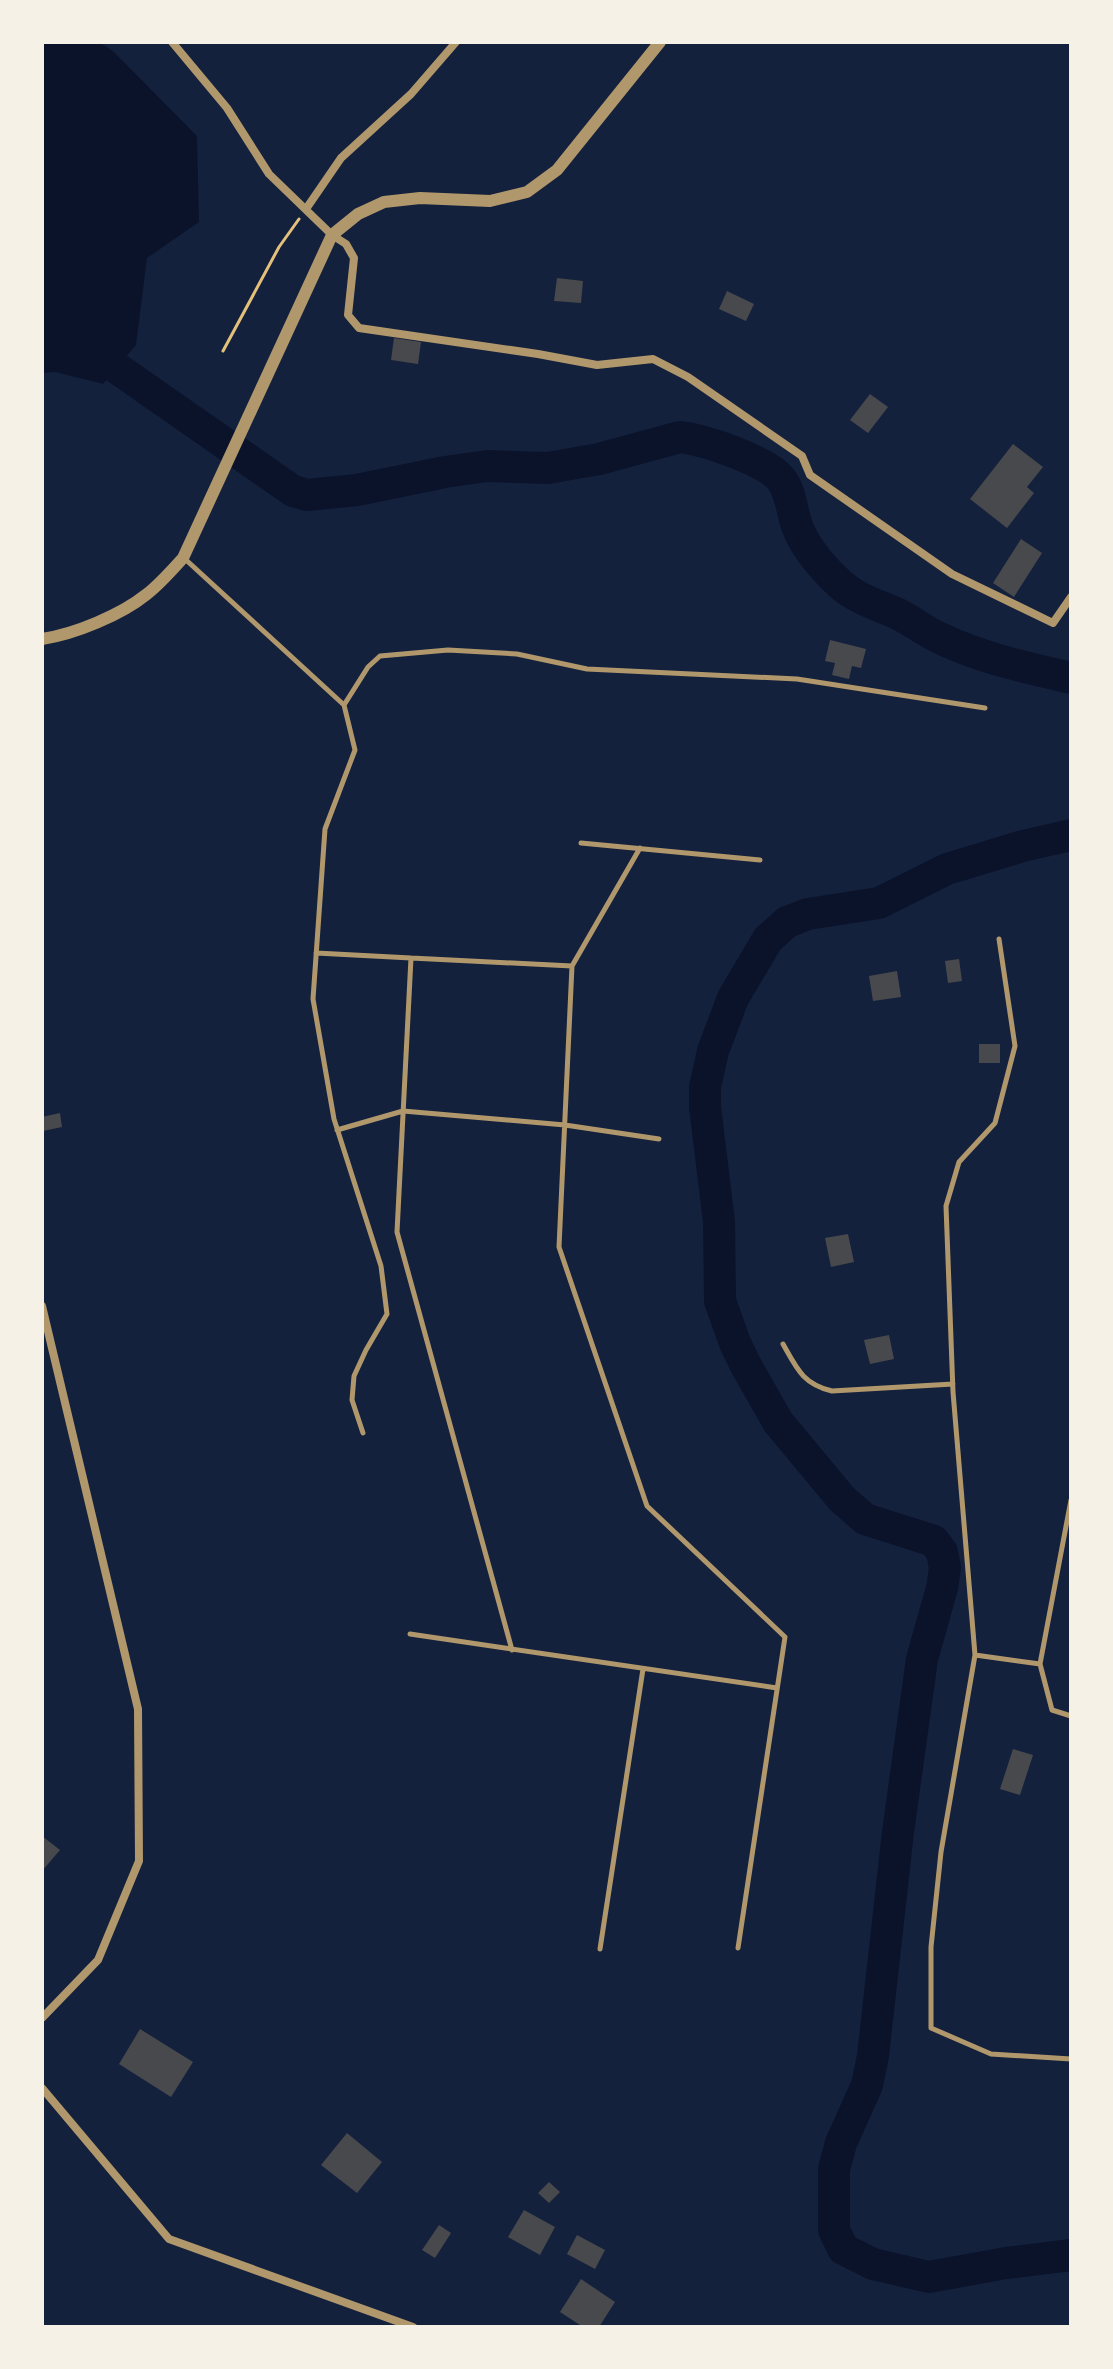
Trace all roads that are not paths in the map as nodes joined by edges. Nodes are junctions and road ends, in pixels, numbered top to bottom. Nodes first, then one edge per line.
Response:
1 (172, 42) edge
2 (180, 42) edge
3 (456, 42) edge
4 (660, 42) edge
5 (180, 53) junction
6 (306, 209) junction
7 (332, 235) junction
8 (183, 558) junction
9 (1071, 597) edge
10 (42, 639) edge
11 (344, 705) junction
12 (985, 708) dead end
13 (581, 843) dead end
14 (640, 848) junction
15 (760, 860) dead end
16 (999, 939) dead end
17 (316, 953) junction
18 (411, 958) junction
19 (572, 966) junction
20 (403, 1111) junction
21 (565, 1125) junction
22 (337, 1130) junction
23 (659, 1139) dead end
24 (42, 1306) edge
25 (783, 1344) dead end
26 (953, 1384) junction
27 (363, 1433) dead end
28 (1071, 1500) edge
29 (410, 1634) dead end
30 (512, 1650) junction
31 (975, 1655) junction
32 (1040, 1664) junction
33 (643, 1669) junction
34 (777, 1688) junction
35 (1071, 1716) edge
36 (738, 1948) dead end
37 (600, 1949) dead end
38 (42, 2018) edge
39 (1071, 2059) edge
40 (42, 2088) edge
41 (413, 2327) edge

1 - 5 street
2 - 5 lane
3 - 6 street
4 - 7 street
5 - 6 street
6 - 7 street
7 - 8 street
7 - 9 street
8 - 10 street
8 - 11 lane
11 - 12 lane
11 - 17 lane
13 - 14 lane
14 - 15 lane
14 - 19 lane
16 - 26 lane
17 - 18 lane
17 - 22 lane
18 - 19 lane
18 - 20 lane
19 - 21 lane
20 - 21 lane
20 - 22 lane
20 - 30 lane
21 - 23 lane
21 - 34 lane
22 - 27 lane
24 - 38 street
25 - 26 lane
26 - 31 lane
28 - 32 lane
29 - 30 lane
30 - 33 lane
31 - 32 lane
31 - 39 lane
32 - 35 lane
33 - 34 lane
33 - 37 lane
34 - 36 lane
40 - 41 street

